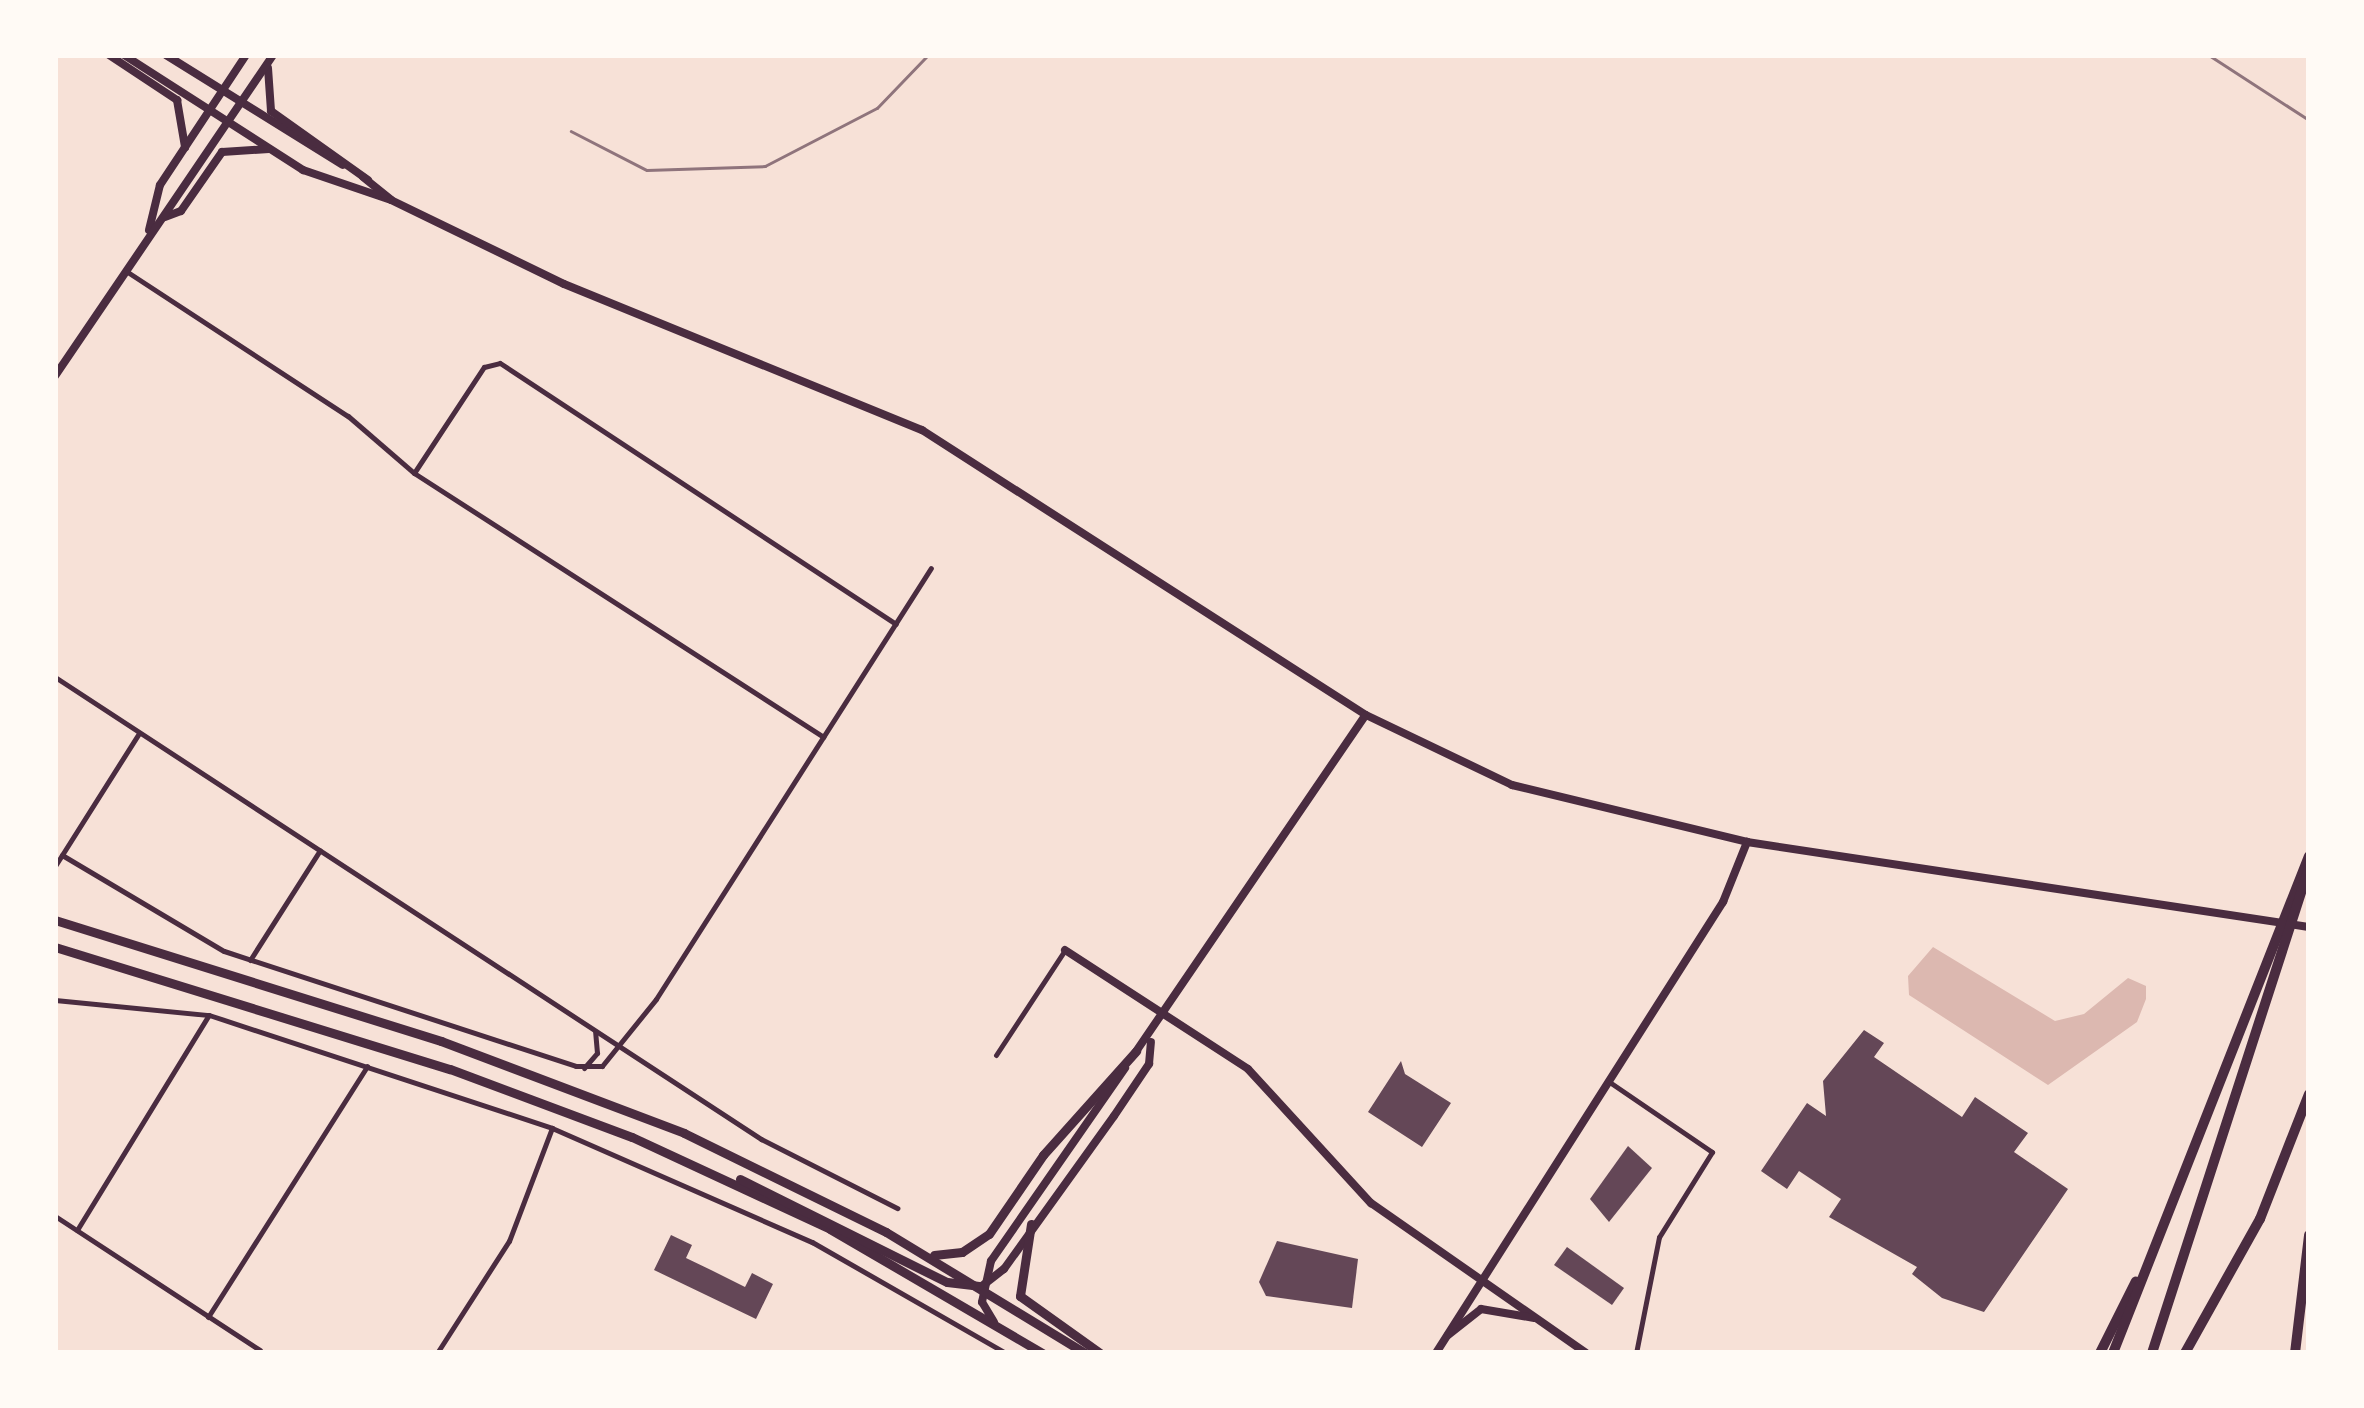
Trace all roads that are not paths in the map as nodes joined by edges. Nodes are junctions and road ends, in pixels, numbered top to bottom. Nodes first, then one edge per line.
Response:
1 (109, 55) edge
2 (124, 55) edge
3 (166, 55) edge
4 (246, 55) edge
5 (272, 58) edge
6 (222, 91) junction
7 (242, 104) junction
8 (209, 110) junction
9 (229, 123) junction
10 (185, 147) junction
11 (269, 149) junction
12 (368, 180) junction
13 (391, 200) junction
14 (161, 218) junction
15 (149, 230) junction
16 (124, 269) junction
17 (55, 376) edge
18 (414, 473) junction
19 (931, 568) dead end
20 (896, 624) junction
21 (55, 677) edge
22 (1366, 715) junction
23 (140, 732) junction
24 (823, 737) junction
25 (1747, 842) junction
26 (320, 850) junction
27 (62, 855) junction
28 (2309, 856) edge
29 (55, 866) edge
30 (2309, 867) edge
31 (55, 920) edge
32 (2309, 927) edge
33 (55, 947) edge
34 (1064, 950) joint
35 (250, 960) junction
36 (55, 1000) edge
37 (1170, 1014) junction
38 (209, 1015) junction
39 (594, 1030) junction
40 (1151, 1042) junction
41 (622, 1048) junction
42 (1136, 1052) junction
43 (996, 1055) dead end
44 (368, 1065) junction
45 (584, 1068) junction
46 (1608, 1081) junction
47 (2309, 1094) edge
48 (552, 1128) junction
49 (712, 1172) junction
50 (897, 1208) dead end
51 (55, 1216) edge
52 (2168, 1218) junction
53 (1031, 1224) junction
54 (77, 1230) junction
55 (2309, 1235) edge
56 (915, 1248) junction
57 (1480, 1276) junction
58 (982, 1286) junction
59 (208, 1317) junction
60 (1538, 1319) junction
61 (994, 1322) junction
62 (1448, 1335) junction
63 (260, 1350) dead end
64 (437, 1353) edge
65 (1006, 1353) edge
66 (1042, 1353) edge
67 (1086, 1353) edge
68 (1100, 1353) edge
69 (1436, 1353) edge
70 (1586, 1353) edge
71 (1636, 1353) edge
72 (2100, 1353) edge
73 (2113, 1353) edge
74 (2152, 1353) edge
75 (2185, 1353) edge
76 (2295, 1353) edge

1 - 10 street
2 - 8 street
3 - 6 street
4 - 6 street
5 - 7 street
5 - 12 street
6 - 7 street
6 - 8 street
7 - 9 street
7 - 12 street
8 - 9 street
8 - 10 street
9 - 11 street
9 - 14 street
10 - 15 street
11 - 13 street
11 - 14 street
12 - 13 street
13 - 22 street
14 - 15 street
15 - 16 street
16 - 17 street
16 - 18 street
18 - 20 street
18 - 24 street
19 - 20 street
20 - 24 street
21 - 23 street
22 - 25 street
22 - 37 street
23 - 26 street
23 - 27 street
24 - 41 street
25 - 32 street
25 - 46 street
26 - 35 street
26 - 39 street
27 - 29 street
27 - 35 street
28 - 52 highway
30 - 74 highway
31 - 56 main road
33 - 49 main road
34 - 37 street
34 - 43 street
35 - 45 street
36 - 38 street
37 - 40 street
37 - 57 street
38 - 44 street
38 - 54 street
39 - 41 street
39 - 45 street
40 - 42 street
40 - 53 street
41 - 45 street
41 - 50 street
42 - 56 main road
42 - 58 street
44 - 48 street
44 - 59 street
46 - 57 street
46 - 71 street
47 - 75 highway
48 - 64 street
48 - 65 street
49 - 58 main road
49 - 61 main road
51 - 54 street
52 - 72 highway
52 - 73 highway
53 - 58 street
53 - 68 main road
54 - 59 street
55 - 76 highway
56 - 58 main road
57 - 60 street
57 - 62 street
58 - 61 street
58 - 67 main road
59 - 63 street
60 - 62 street
60 - 70 street
61 - 66 main road
62 - 69 street

